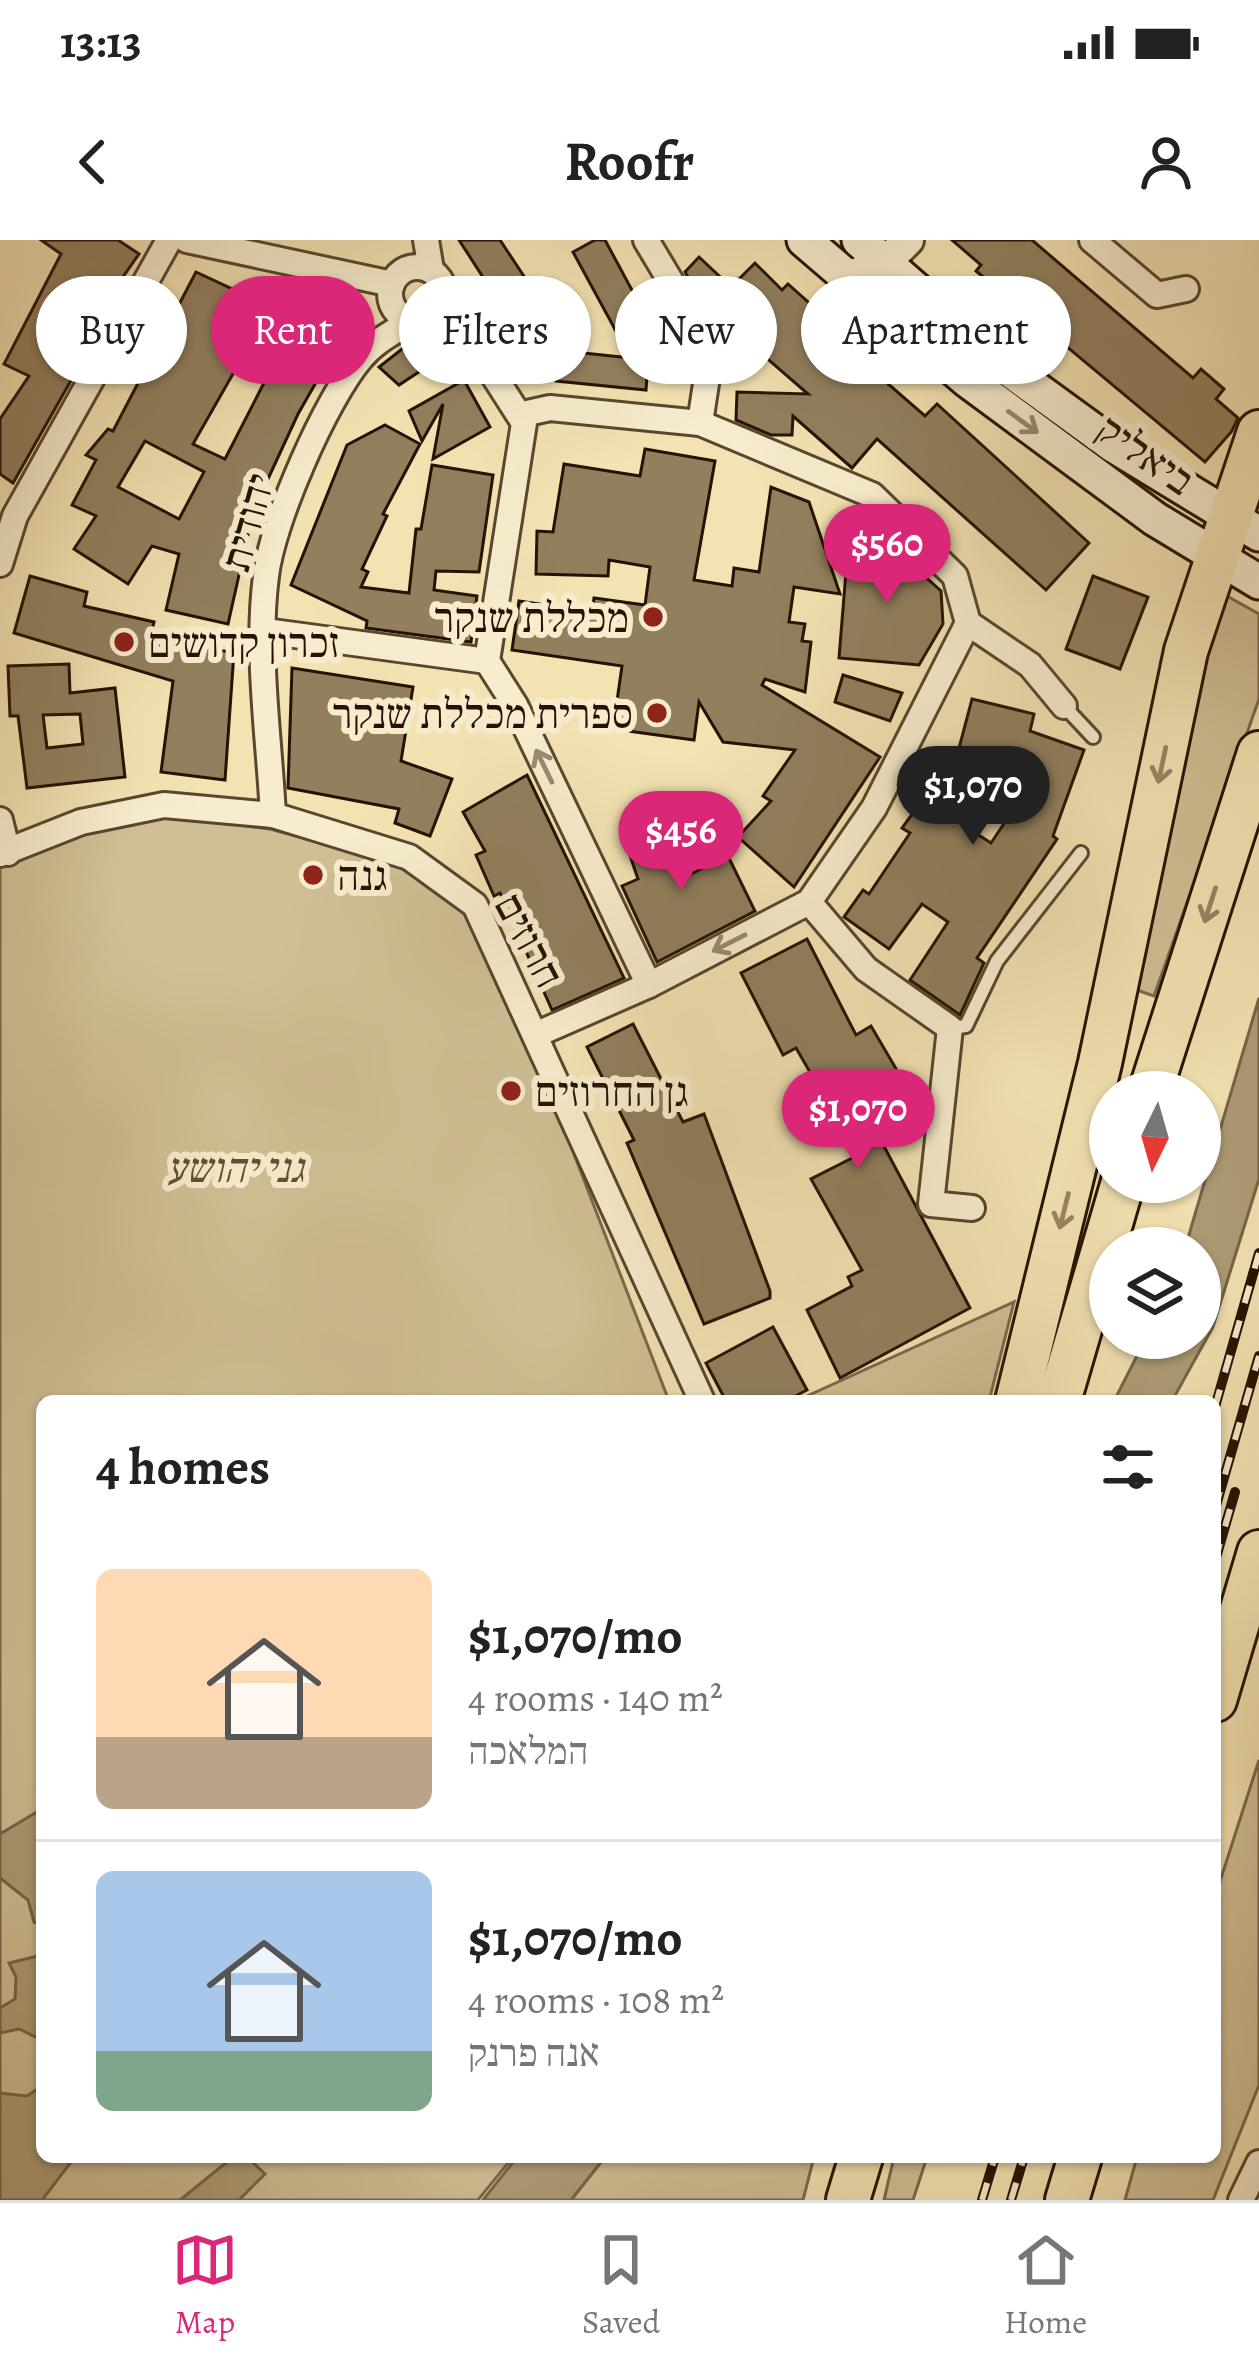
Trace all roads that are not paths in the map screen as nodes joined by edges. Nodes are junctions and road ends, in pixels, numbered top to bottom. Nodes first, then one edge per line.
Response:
1 (169, 240) edge
2 (187, 240) edge
3 (423, 240) edge
4 (646, 240) edge
5 (804, 240) edge
6 (858, 240) edge
7 (1092, 240) edge
8 (896, 251) edge
9 (408, 276) edge
10 (850, 276) junction
11 (399, 281) edge
12 (1186, 289) dead end
13 (399, 296) edge
14 (399, 328) edge
15 (376, 343) junction
16 (503, 384) edge
17 (972, 384) edge
18 (523, 414) junction
19 (700, 423) junction
20 (1259, 432) edge
21 (8, 511) edge
22 (1242, 553) edge
23 (0, 564) edge
24 (968, 623) junction
25 (265, 631) junction
26 (487, 662) junction
27 (1064, 706) joint
28 (1093, 737) dead end
29 (1259, 753) edge
30 (273, 815) junction
31 (0, 820) edge
32 (1081, 853) dead end
33 (4, 854) edge
34 (808, 902) junction
35 (649, 985) junction
36 (950, 1028) junction
37 (535, 1035) junction
38 (1157, 1071) edge
39 (1117, 1203) edge
40 (972, 1208) dead end
41 (699, 1395) edge
42 (1018, 1395) edge
43 (1061, 1395) edge
44 (1259, 1552) edge
45 (1221, 1680) edge
46 (831, 2163) edge
47 (863, 2163) edge
48 (864, 2163) edge
49 (1078, 2163) edge
50 (1259, 2163) edge
51 (822, 2200) edge
52 (848, 2200) edge
53 (860, 2200) edge
54 (1067, 2200) edge
55 (1241, 2200) edge

1 - 21 street
2 - 11 street
3 - 9 street
4 - 19 street
5 - 10 main road, ביאליק
6 - 8 main road, ביאליק
6 - 10 street
7 - 12 street
8 - 10 street
8 - 22 main road, ביאליק
13 - 15 street, יהודית
14 - 15 street, יהודית
15 - 25 street, יהודית
16 - 18 street
17 -> 22 main road, ביאליק
18 - 19 street
18 - 26 street
19 - 24 street
20 - 22 highway
21 - 23 street
22 -> 42 highway
24 - 27 street
24 - 34 street
25 - 26 street
25 - 30 street, יהודית
35 -> 26 street
27 - 28 lane
29 -> 38 highway
30 - 33 street, חרוזים
30 - 37 street, חרוזים
31 - 33 street
32 - 36 lane
34 -> 35 street
34 - 36 street
35 - 37 street
36 - 40 street
37 - 41 street, חרוזים
39 - 43 highway
44 - 45 highway
46 - 51 highway
47 - 52 highway
48 - 53 highway
49 - 54 highway
50 - 55 street

